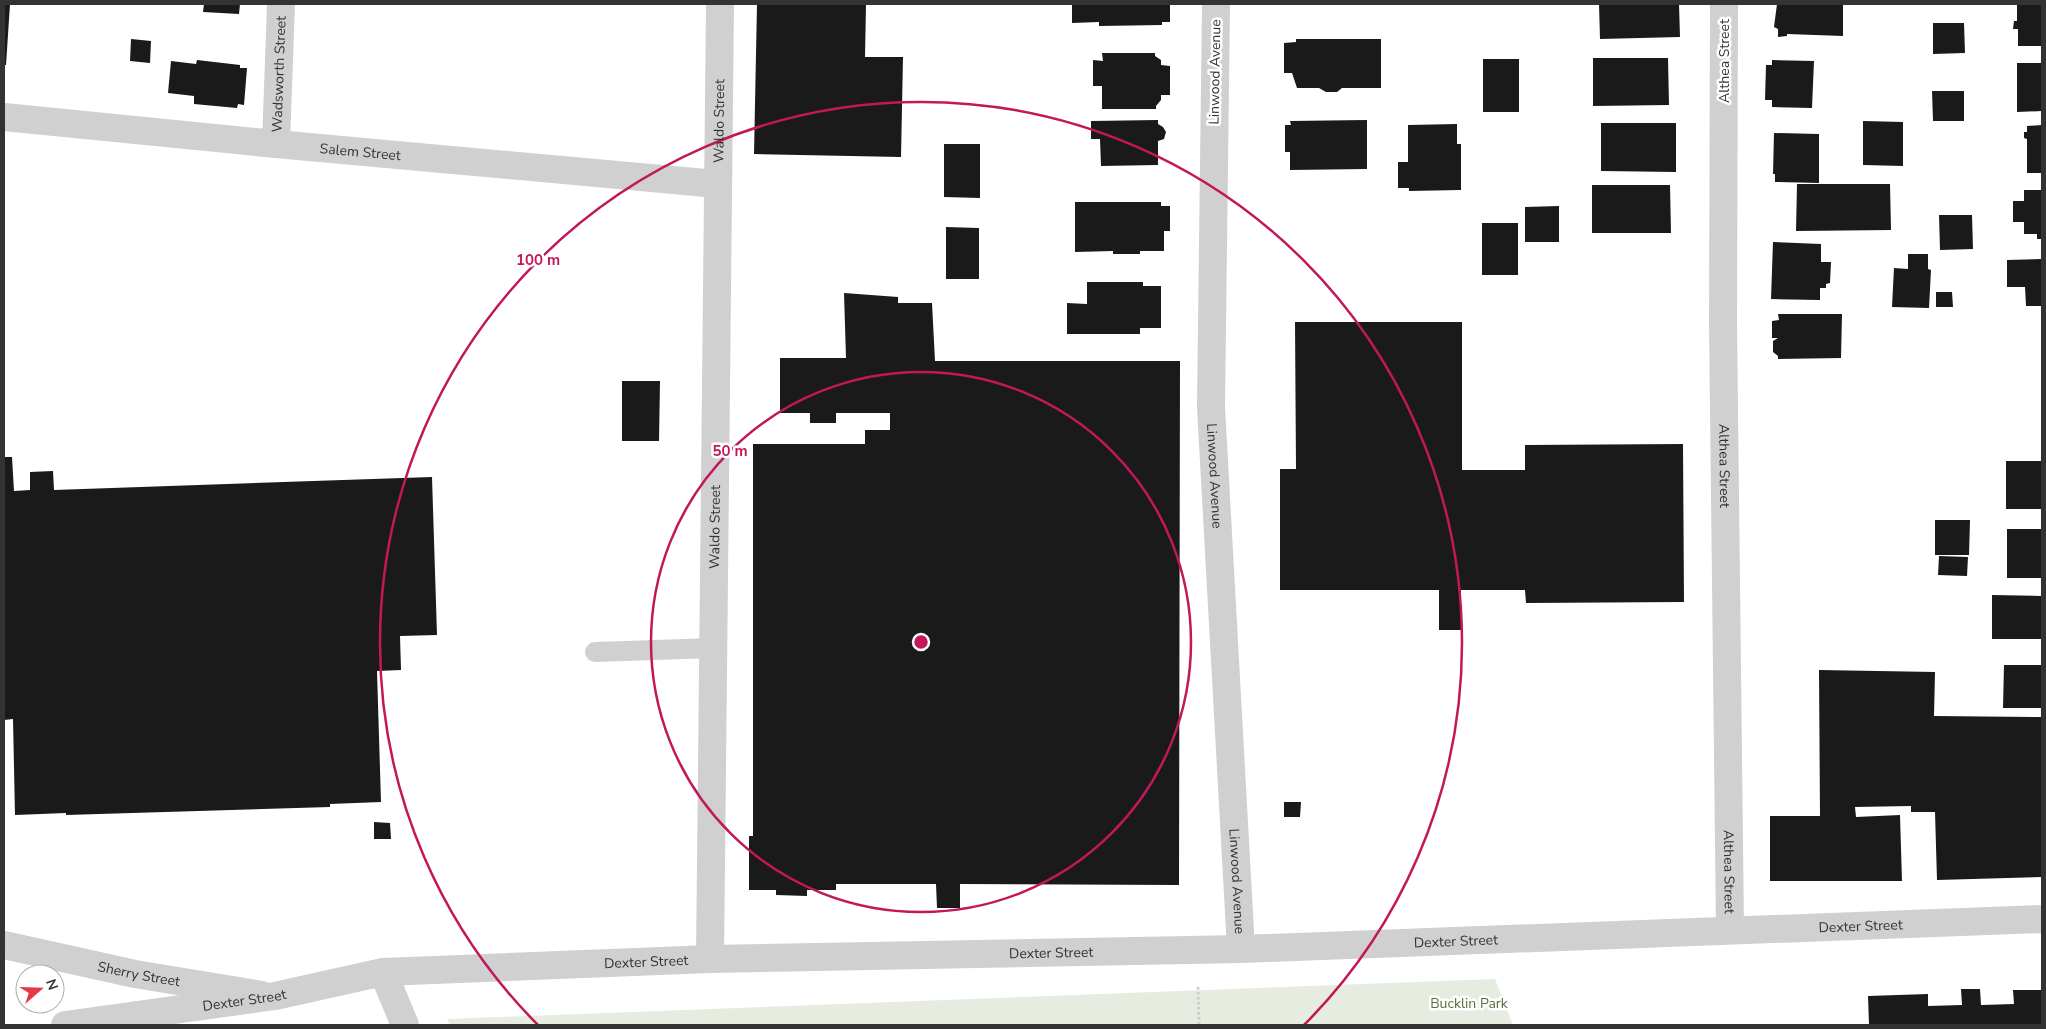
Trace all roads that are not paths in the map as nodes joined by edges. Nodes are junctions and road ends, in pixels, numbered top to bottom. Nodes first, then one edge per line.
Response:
1 (281, 4) edge
2 (720, 4) edge
3 (1216, 4) edge
4 (1724, 4) edge
5 (4, 117) edge
6 (276, 144) junction
7 (717, 184) junction
8 (714, 648) junction
9 (595, 652) dead end
10 (2042, 918) edge
11 (1730, 929) junction
12 (4, 945) edge
13 (1241, 949) junction
14 (710, 959) junction
15 (383, 972) junction
16 (275, 996) junction
17 (65, 1025) edge
18 (405, 1025) edge

1 - 6 street, Wadsworth Street
2 - 7 street, Waldo Street
3 - 13 street, Linwood Avenue
4 - 11 street, Althea Street
5 - 6 street, Salem Street
6 - 7 street, Salem Street
7 - 8 street, Waldo Street
8 - 9 lane
8 - 14 street, Waldo Street
10 - 11 street, Dexter Street
11 - 13 street, Dexter Street
12 - 16 street, Sherry Street
13 - 14 street, Dexter Street
14 - 15 street, Dexter Street
15 - 16 street, Dexter Street
15 - 18 street
16 - 17 street, Dexter Street

